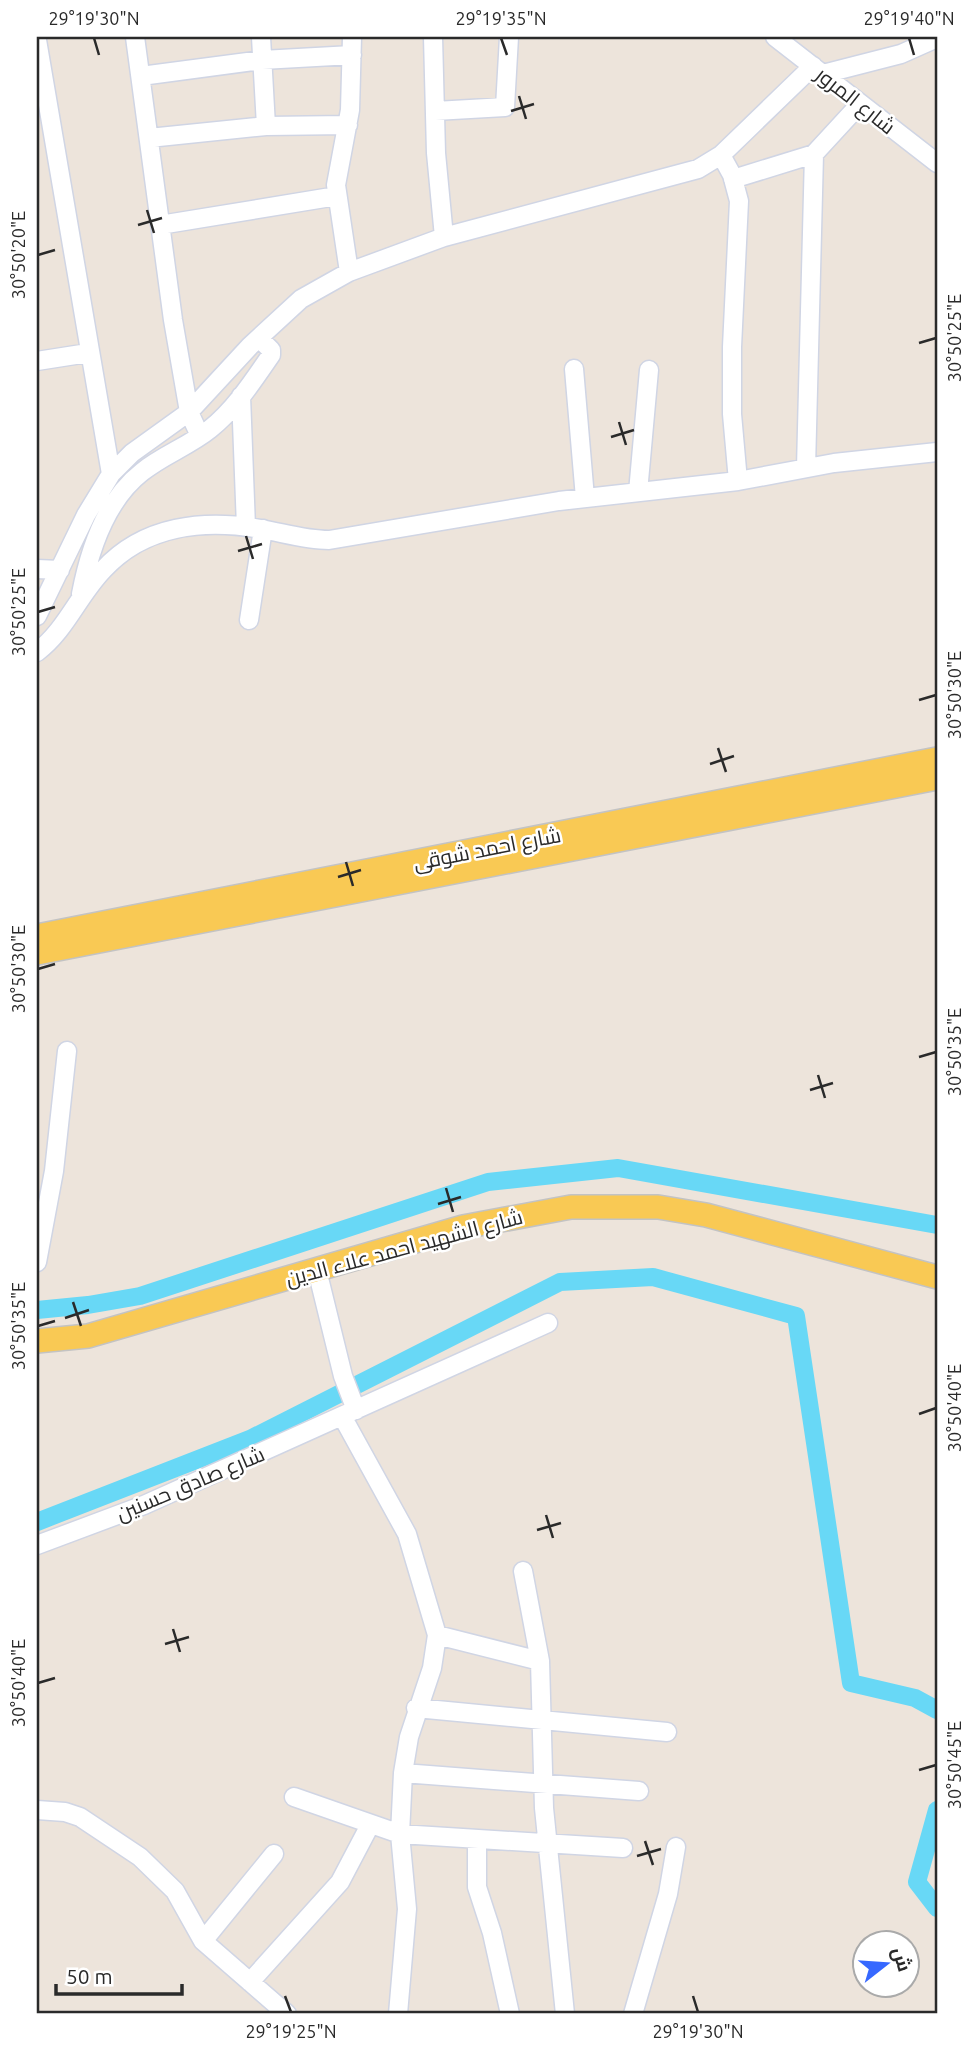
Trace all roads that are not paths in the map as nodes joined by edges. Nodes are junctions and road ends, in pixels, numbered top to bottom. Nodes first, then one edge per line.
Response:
1 (135, 37) edge
2 (261, 37) edge
3 (433, 37) edge
4 (509, 37) edge
5 (775, 37) edge
6 (937, 38) edge
7 (37, 40) edge
8 (352, 46) edge
9 (262, 60) junction
10 (821, 72) junction
11 (141, 76) junction
12 (857, 102) junction
13 (435, 111) junction
14 (348, 125) junction
15 (266, 126) junction
16 (149, 138) junction
17 (814, 154) junction
18 (937, 163) edge
19 (727, 167) junction
20 (337, 196) junction
21 (160, 225) junction
22 (444, 237) junction
23 (349, 272) junction
24 (259, 338) junction
25 (88, 353) junction
26 (37, 361) edge
27 (574, 369) dead end
28 (649, 370) dead end
29 (241, 396) junction
30 (189, 412) junction
31 (200, 436) junction
32 (937, 452) edge
33 (806, 468) junction
34 (111, 474) junction
35 (738, 481) junction
36 (638, 492) junction
37 (584, 498) junction
38 (255, 528) junction
39 (37, 569) edge
40 (60, 570) junction
41 (80, 601) junction
42 (37, 616) edge
43 (249, 620) dead end
44 (37, 652) edge
45 (937, 760) edge
46 (937, 778) edge
47 (37, 936) edge
48 (37, 953) edge
49 (67, 1051) dead end
50 (37, 1262) edge
51 (317, 1270) junction
52 (937, 1278) edge
53 (548, 1323) dead end
54 (37, 1341) edge
55 (350, 1408) junction
56 (37, 1545) edge
57 (523, 1571) dead end
58 (437, 1635) junction
59 (540, 1661) junction
60 (416, 1708) junction
61 (543, 1720) junction
62 (667, 1732) dead end
63 (403, 1773) junction
64 (544, 1784) junction
65 (639, 1791) dead end
66 (294, 1797) dead end
67 (37, 1810) edge
68 (370, 1825) junction
69 (400, 1833) junction
70 (477, 1839) junction
71 (547, 1845) junction
72 (623, 1847) dead end
73 (676, 1847) dead end
74 (274, 1854) dead end
75 (203, 1941) junction
76 (250, 1982) junction
77 (287, 2014) edge
78 (398, 2014) edge
79 (510, 2014) edge
80 (565, 2014) edge
81 (633, 2014) edge

1 - 11 street
2 - 9 street
3 - 13 street
4 - 13 street
5 - 10 street, شارع المرور
6 - 10 street
7 - 25 street
8 - 9 street
8 - 14 street
9 - 11 street
9 - 15 street
10 - 12 street, شارع المرور
10 - 19 street
11 - 16 street
12 - 17 street
12 - 18 street, شارع المرور
13 - 22 street
14 - 15 street
14 - 20 street
15 - 16 street
16 - 21 street
17 - 19 street
17 - 33 street
19 - 22 street
19 - 35 street
20 - 21 street
20 - 23 street
21 - 30 street
22 - 23 street
23 - 24 street
24 - 29 street
24 - 30 street
25 - 26 street
25 - 34 street
27 - 37 street
28 - 36 street
29 - 31 street
29 - 38 street
30 - 31 street
30 - 34 street
31 - 41 street
32 - 33 street
33 - 35 street
34 - 40 street
35 - 36 street
36 - 37 street
37 - 38 street
38 - 41 street
38 - 43 street
39 - 40 street
40 - 42 street
41 - 44 street
45 - 47 main road, شارع احمد شوقى
46 - 48 main road, شارع احمد شوقى
49 - 50 street
51 - 52 main road, شارع الشهيد احمد علاء الدين
51 - 54 main road, شارع الشهيد احمد علاء الدين
51 - 55 street
53 - 55 street, شارع صادق حسنين
55 - 56 street, شارع صادق حسنين
55 - 58 street
57 - 59 street
58 - 59 street
58 - 60 street
59 - 61 street
60 - 61 street
60 - 63 street
61 - 62 street
61 - 64 street
63 - 64 street
63 - 69 street
64 - 65 street
64 - 71 street
66 - 68 street
67 - 75 street
68 - 69 street
68 - 76 street
69 - 70 street
69 - 78 street
70 - 71 street
70 - 79 street
71 - 72 street
71 - 80 street
73 - 81 street
74 - 75 street
75 - 76 street
76 - 77 street

